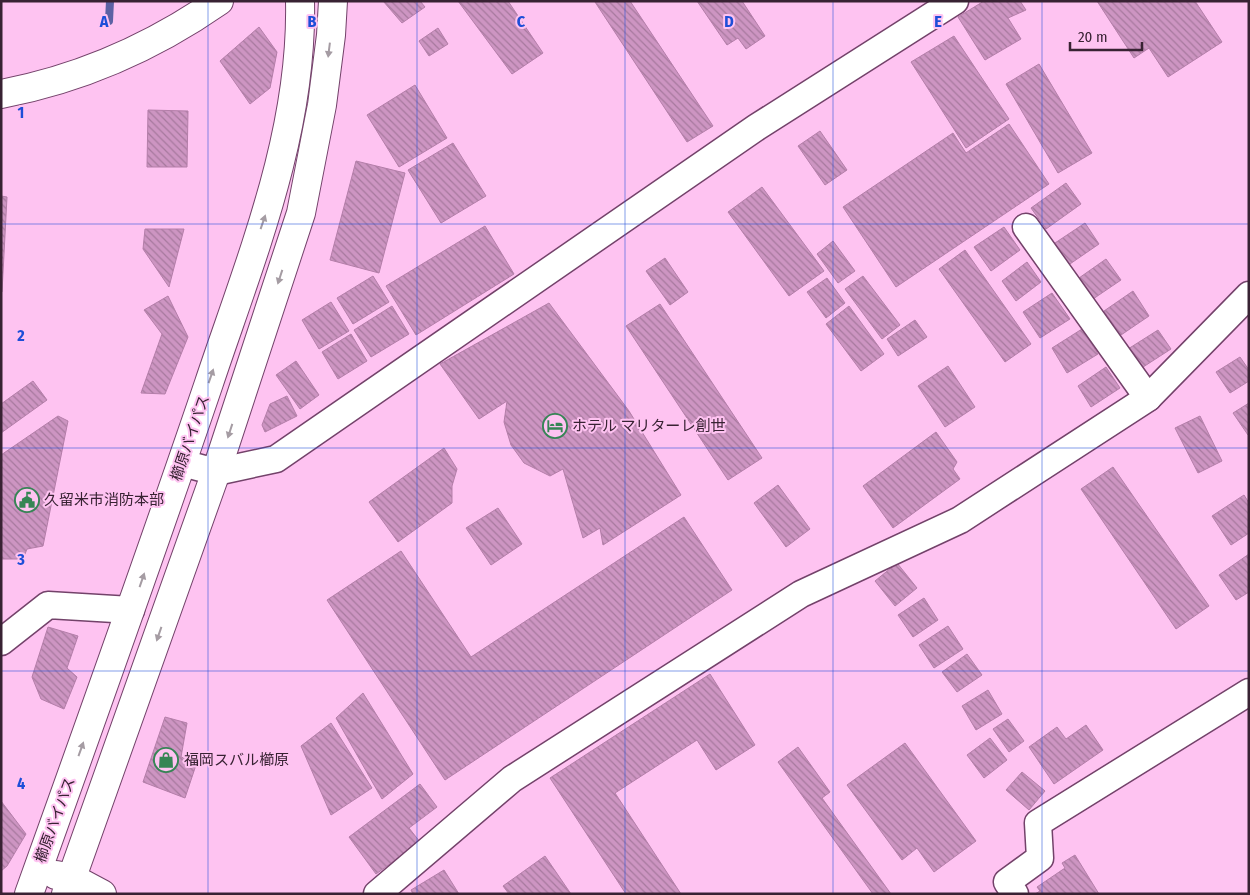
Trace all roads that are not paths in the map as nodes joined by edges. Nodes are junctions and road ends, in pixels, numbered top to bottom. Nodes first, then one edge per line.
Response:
1 (219, 1) edge
2 (300, 1) edge
3 (332, 1) edge
4 (955, 1) edge
5 (1, 94) edge
6 (1026, 227) dead end
7 (1249, 295) edge
8 (1148, 398) junction
9 (182, 463) junction
10 (216, 472) junction
11 (131, 610) junction
12 (1, 642) edge
13 (1249, 692) edge
14 (33, 883) edge
15 (64, 888) edge
16 (102, 894) edge
17 (377, 894) edge
18 (1015, 894) edge

1 - 5 street
9 -> 2 street, 櫛原バイパス
3 -> 10 street
4 - 10 street
6 - 8 street
7 - 8 street
8 - 17 street
9 - 10 street
11 -> 9 street, 櫛原バイパス
10 -> 15 street
11 - 12 street
14 -> 11 street, 櫛原バイパス
13 - 18 street
14 - 15 street
15 - 16 street

